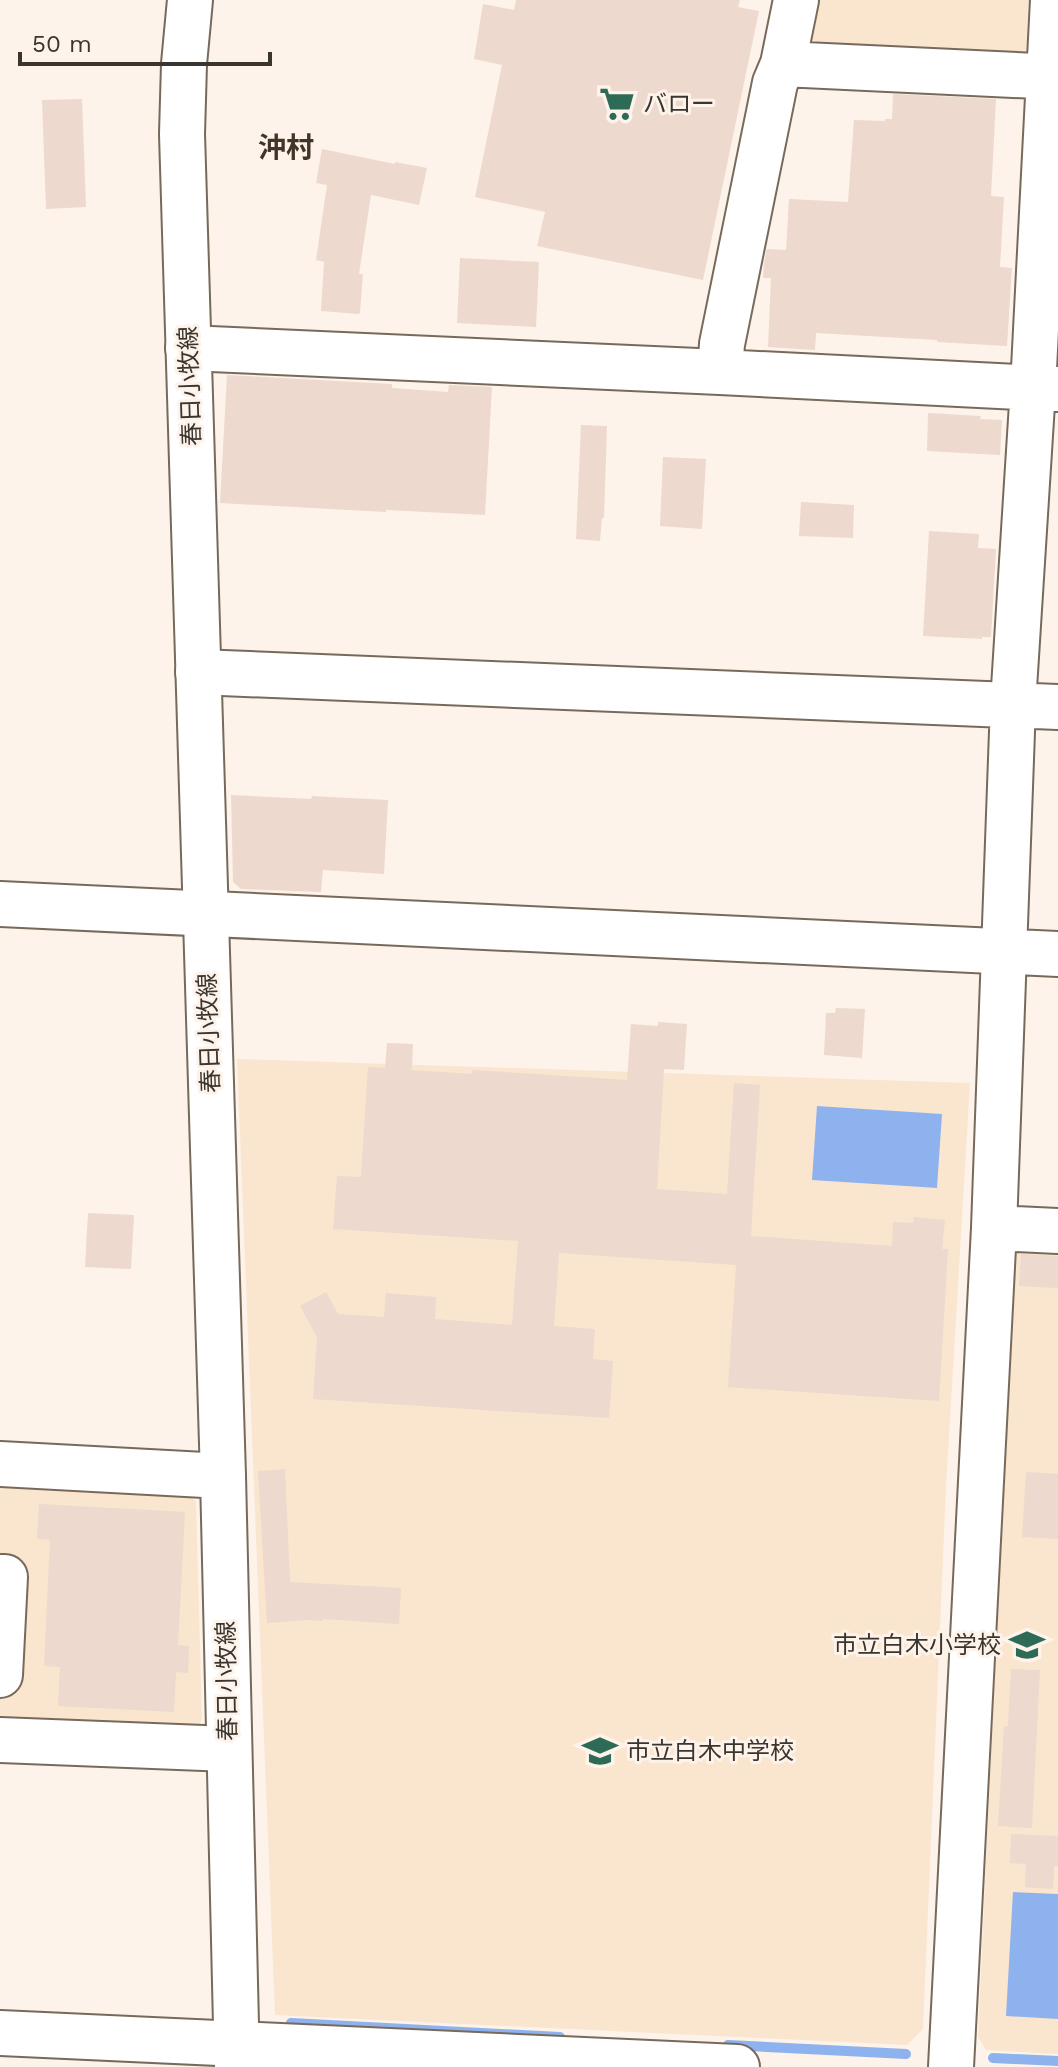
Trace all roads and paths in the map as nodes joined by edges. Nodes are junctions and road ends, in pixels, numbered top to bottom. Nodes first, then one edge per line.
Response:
1 (190, 0) edge
2 (796, 0) edge
3 (1053, 0) edge
4 (783, 64) junction
5 (1054, 77) edge
6 (188, 348) junction
7 (720, 372) junction
8 (1045, 389) edge
9 (198, 672) junction
10 (1013, 704) junction
11 (1058, 707) edge
12 (0, 904) edge
13 (206, 913) junction
14 (1005, 951) junction
15 (1058, 954) edge
16 (994, 1228) junction
17 (1058, 1231) edge
18 (0, 1464) edge
19 (223, 1476) junction
20 (0, 1577) edge
21 (0, 1675) edge
22 (0, 1740) edge
23 (229, 1749) junction
24 (0, 2033) edge
25 (236, 2055) edge
26 (737, 2067) edge
27 (951, 2067) edge

1 - 6 street, 春日小牧線
2 - 4 street
3 - 5 street
4 - 5 street
4 - 7 street
5 - 8 street
6 - 7 street
6 - 9 street, 春日小牧線
7 - 8 street
8 - 10 street
9 - 10 street
9 - 13 street, 春日小牧線
10 - 11 street
10 - 14 street
12 - 13 street
13 - 14 street
13 - 19 street, 春日小牧線
14 - 15 street
14 - 16 street
16 - 17 street
16 - 27 street
18 - 19 street
19 - 23 street, 春日小牧線
20 - 21 street
22 - 23 street
23 - 25 street, 春日小牧線
24 - 25 street
25 - 26 street

